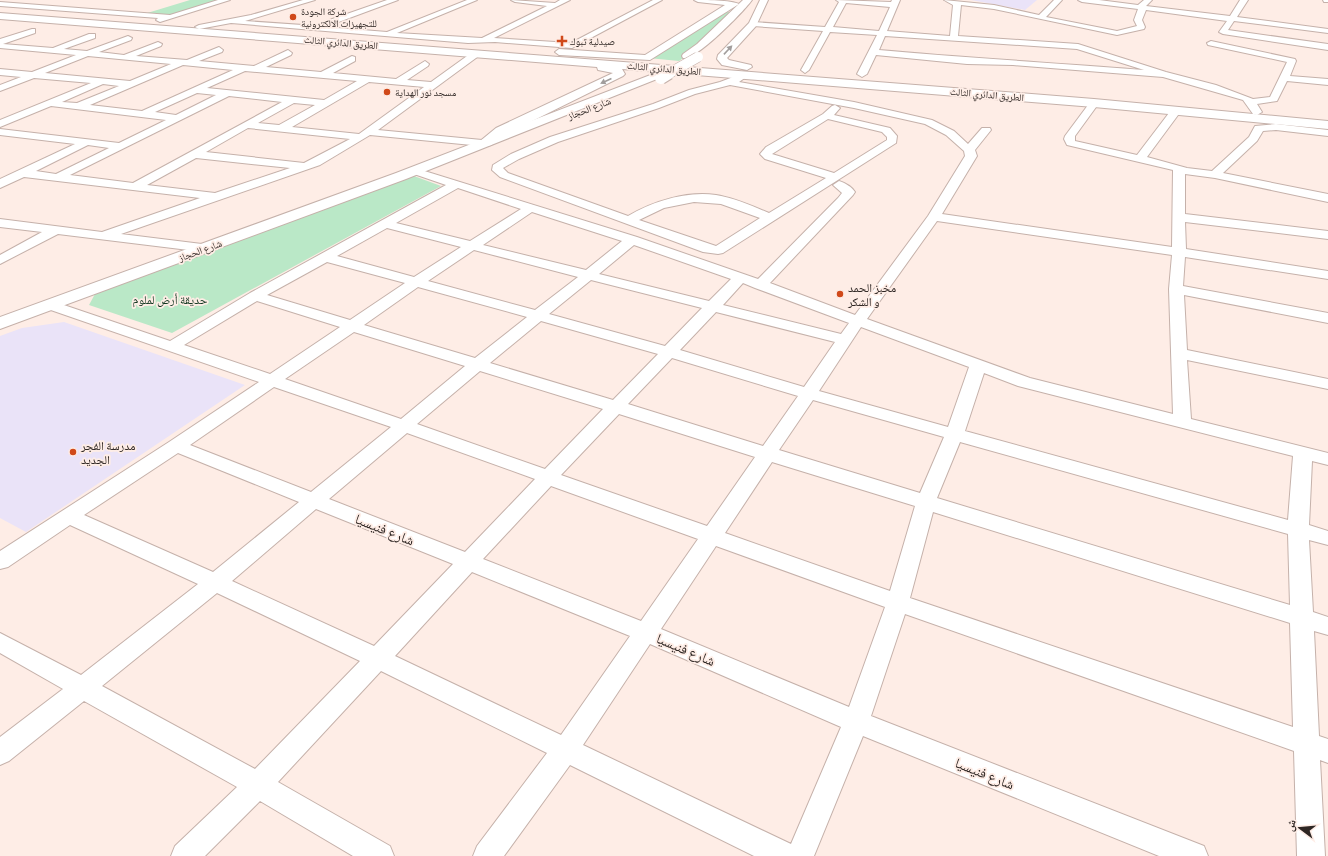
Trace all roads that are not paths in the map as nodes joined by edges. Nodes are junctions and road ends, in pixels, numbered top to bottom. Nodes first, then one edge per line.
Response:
1 (31, 0) edge
2 (226, 0) edge
3 (311, 0) edge
4 (394, 0) edge
5 (473, 0) edge
6 (515, 0) edge
7 (566, 0) edge
8 (658, 0) edge
9 (698, 0) edge
10 (755, 0) edge
11 (764, 0) edge
12 (840, 0) edge
13 (844, 0) edge
14 (948, 0) edge
15 (1058, 0) edge
16 (1082, 0) edge
17 (1155, 0) edge
18 (1244, 0) edge
19 (97, 2) dead end
20 (746, 2) edge
21 (896, 2) edge
22 (957, 2) junction
23 (0, 4) edge
24 (732, 4) junction
25 (18, 5) junction
26 (556, 5) junction
27 (1144, 6) edge
28 (163, 8) dead end
29 (85, 9) junction
30 (0, 12) edge
31 (1020, 13) junction
32 (143, 14) junction
33 (0, 16) edge
34 (172, 16) junction
35 (73, 17) junction
36 (1040, 18) junction
37 (1232, 19) junction
38 (234, 22) junction
39 (152, 23) junction
40 (1020, 23) dead end
41 (753, 24) junction
42 (199, 27) junction
43 (828, 28) junction
44 (315, 29) junction
45 (1326, 29) edge
46 (214, 30) junction
47 (32, 31) dead end
48 (882, 32) junction
49 (387, 35) junction
50 (92, 36) dead end
51 (128, 38) dead end
52 (954, 38) junction
53 (1092, 41) dead end
54 (0, 42) edge
55 (1210, 43) dead end
56 (158, 44) dead end
57 (0, 46) edge
58 (1078, 47) junction
59 (1328, 47) edge
60 (483, 49) junction
61 (219, 50) dead end
62 (53, 51) junction
63 (874, 52) junction
64 (88, 54) junction
65 (288, 54) dead end
66 (693, 56) junction
67 (125, 57) junction
68 (352, 59) dead end
69 (185, 63) junction
70 (425, 64) dead end
71 (243, 68) junction
72 (254, 69) junction
73 (806, 70) dead end
74 (0, 72) edge
75 (1160, 72) junction
76 (790, 73) junction
77 (862, 74) dead end
78 (34, 75) junction
79 (323, 75) junction
80 (746, 75) junction
81 (657, 77) junction
82 (1284, 78) junction
83 (367, 79) junction
84 (101, 82) junction
85 (397, 82) junction
86 (1328, 82) edge
87 (732, 83) junction
88 (131, 84) junction
89 (434, 85) junction
90 (0, 88) edge
91 (195, 90) junction
92 (228, 93) junction
93 (292, 100) junction
94 (842, 102) junction
95 (325, 103) junction
96 (1094, 103) junction
97 (49, 104) junction
98 (79, 107) junction
99 (1254, 107) junction
100 (1176, 110) junction
101 (142, 114) junction
102 (827, 116) junction
103 (1244, 117) junction
104 (178, 118) junction
105 (1328, 118) edge
106 (0, 124) edge
107 (247, 125) junction
108 (1328, 125) edge
109 (1310, 127) junction
110 (282, 128) junction
111 (1259, 128) junction
112 (986, 130) dead end
113 (0, 132) edge
114 (19, 134) junction
115 (364, 134) junction
116 (1328, 134) edge
117 (0, 142) edge
118 (87, 142) junction
119 (484, 143) junction
120 (121, 146) junction
121 (969, 150) junction
122 (194, 154) junction
123 (1140, 159) junction
124 (881, 161) dead end
125 (306, 167) junction
126 (1182, 169) junction
127 (23, 172) junction
128 (418, 172) junction
129 (1215, 175) junction
130 (401, 176) junction
131 (58, 177) junction
132 (516, 179) junction
133 (838, 181) junction
134 (0, 184) edge
135 (455, 185) junction
136 (134, 187) junction
137 (484, 194) junction
138 (216, 197) junction
139 (1328, 198) edge
140 (530, 208) junction
141 (769, 217) junction
142 (934, 217) junction
143 (1179, 217) junction
144 (629, 220) junction
145 (0, 224) edge
146 (385, 224) junction
147 (54, 231) junction
148 (1328, 234) edge
149 (102, 236) junction
150 (632, 240) junction
151 (163, 244) junction
152 (472, 246) junction
153 (205, 248) junction
154 (1179, 252) junction
155 (324, 257) junction
156 (1, 258) edge
157 (706, 265) junction
158 (156, 267) junction
159 (587, 274) junction
160 (1328, 275) edge
161 (751, 281) junction
162 (415, 283) junction
163 (1176, 289) junction
164 (255, 296) junction
165 (50, 305) junction
166 (711, 307) junction
167 (536, 316) junction
168 (1328, 318) edge
169 (858, 320) junction
170 (0, 323) edge
171 (352, 326) junction
172 (845, 340) junction
173 (172, 346) junction
174 (669, 352) junction
175 (1178, 353) junction
176 (478, 364) junction
177 (978, 366) junction
178 (272, 380) junction
179 (1328, 384) edge
180 (809, 394) junction
181 (616, 408) junction
182 (1182, 422) junction
183 (405, 426) junction
184 (955, 434) junction
185 (176, 446) junction
186 (1303, 453) junction
187 (767, 454) junction
188 (1328, 459) edge
189 (549, 476) junction
190 (314, 501) junction
191 (926, 502) junction
192 (67, 516) junction
193 (1298, 530) junction
194 (711, 536) junction
195 (1328, 538) edge
196 (5, 552) edge
197 (468, 563) junction
198 (215, 583) junction
199 (898, 603) junction
200 (1301, 618) junction
201 (1328, 626) edge
202 (645, 632) junction
203 (0, 642) edge
204 (377, 658) junction
205 (84, 687) junction
206 (856, 722) junction
207 (1318, 747) edge
208 (566, 749) junction
209 (0, 753) edge
210 (258, 785) junction
211 (185, 856) edge
212 (380, 856) edge
213 (487, 856) edge
214 (784, 856) edge
215 (800, 856) edge
216 (1194, 856) edge
217 (1311, 856) edge

1 - 25 street
2 - 34 street
3 - 38 street
4 - 44 street
5 - 49 street
6 - 26 street
7 - 26 street
8 - 60 street
9 - 24 street
10 - 66 main road, شارع الحجاز
11 - 41 main road
12 - 13 street
13 - 21 street
13 - 43 street
14 - 22 street
15 - 36 street
16 - 27 street
17 - 27 street
18 - 37 street
19 - 29 street
20 - 24 street
20 - 66 main road, شارع الحجاز
21 - 48 street
22 - 31 street
22 - 52 street
23 - 25 street
24 - 60 street
25 - 29 street
26 - 60 street
27 - 36 street
27 - 37 street
28 - 32 street
29 - 32 street
29 - 35 street
30 - 35 main road, الطريق الدائري الثالث
31 - 36 street
31 - 40 street
32 - 34 street
33 - 46 main road, الطريق الدائري الثالث
34 - 39 street
35 - 39 main road, الطريق الدائري الثالث
37 - 45 street
37 - 59 street
38 - 42 street
38 - 44 street
39 - 42 main road, الطريق الدائري الثالث
41 - 43 street
76 -> 41 main road
42 - 46 main road, الطريق الدائري الثالث
43 - 48 street
43 - 73 street
44 - 49 street
46 - 60 main road, الطريق الدائري الثالث
47 - 54 street
48 - 52 street
48 - 63 street
49 - 60 street
50 - 62 street
51 - 64 street
52 - 58 street
53 - 58 street
55 - 82 street
56 - 67 street
57 - 62 street
58 - 75 street
60 - 76 main road, الطريق الدائري الثالث
60 - 80 main road, الطريق الدائري الثالث
60 - 89 street
60 -> 119 main road
61 - 69 street
62 - 64 street
63 - 75 street
63 - 77 street
64 - 67 street
64 - 78 street
65 - 72 street
66 - 81 main road, شارع الحجاز, bridge
67 - 69 street
68 - 79 street
69 - 71 street
69 - 88 street
70 - 85 street
71 - 72 street
71 - 91 street
72 - 79 street
74 - 78 street
75 - 99 street
76 - 99 main road, الطريق الدائري الثالث
78 - 84 street
78 - 90 street
79 - 83 street
80 - 87 street
80 - 96 main road, الطريق الدائري الثالث
81 - 119 main road, شارع الحجاز
81 - 128 main road, شارع الحجاز
82 - 86 street
82 - 99 street
83 - 85 street
83 - 95 street
84 - 88 street
84 - 97 street
85 - 89 street
87 - 94 street
87 - 132 street
88 - 98 street
89 - 115 street
91 - 92 street
91 - 101 street
92 - 93 street
92 - 104 street
93 - 95 street
93 - 107 street
94 - 102 street
94 - 121 street
95 - 110 street
96 - 100 main road, الطريق الدائري الثالث
96 - 123 street
97 - 98 street
97 - 106 street
98 - 101 street
99 - 105 main road, الطريق الدائري الثالث
100 - 103 main road, الطريق الدائري الثالث
100 - 123 street
101 - 104 street
102 - 133 street
102 - 133 street
103 - 109 main road, الطريق الدائري الثالث
103 - 111 street
104 - 120 street
107 - 110 street
107 - 122 street
108 - 109 main road, الطريق الدائري الثالث
109 - 111 street
109 - 116 street
110 - 115 street
111 - 129 street
112 - 121 street
113 - 114 street
114 - 117 street
114 - 118 street
115 - 119 street
115 - 125 street
118 - 120 street
118 - 127 street
119 - 130 main road, شارع الحجاز
120 - 131 street
121 - 142 street
122 - 125 street
122 - 136 street
123 - 126 street
124 - 133 street
125 - 138 street
126 - 129 street
126 - 143 street
127 - 131 street
127 - 134 street
128 - 130 main road, شارع الحجاز
128 - 135 street
129 - 139 street
130 - 153 main road, شارع الحجاز
131 - 136 street
132 - 137 street
132 - 144 street
133 - 141 street
133 - 157 street
133 - 161 street
135 - 137 street
135 - 146 street
136 - 138 street
137 - 140 street
138 - 149 street
140 - 150 street
140 - 152 street
141 - 144 street
141 - 144 street
142 - 154 street
142 - 169 street
143 - 148 street
143 - 154 street
145 - 147 street
146 - 152 street
146 - 155 street
147 - 149 street
147 - 156 street
149 - 151 street
150 - 157 street
150 - 159 street
151 - 153 street
151 - 158 main road
152 - 159 street
152 - 162 street
153 - 158 main road, شارع الحجاز
154 - 160 street
154 - 163 street
155 - 162 street
155 - 164 street
157 - 161 street
158 - 165 main road, شارع الحجاز
159 - 166 street
159 - 167 street
161 - 166 street
161 - 169 street
162 - 167 street
162 - 171 street
163 - 168 street
163 - 175 street
164 - 171 street
164 - 173 street
165 - 170 main road, شارع الحجاز
165 - 173 street
166 - 172 street
166 - 174 street
167 - 174 street
167 - 176 street
169 - 172 street
169 - 177 street
171 - 176 street
171 - 178 street
172 - 180 street
173 - 178 street
174 - 180 street
174 - 181 street
175 - 179 street
175 - 182 street
176 - 181 street
176 - 183 street
177 - 182 street
177 - 184 street
178 - 183 street
178 - 185 street
180 - 184 street
180 - 187 street
181 - 187 street
181 - 189 street
182 - 186 street
183 - 189 street
183 - 190 street
184 - 191 street
184 - 193 street
185 - 190 street, شارع فنيسيا
185 - 192 street
186 - 188 street
186 - 193 street
187 - 191 street
187 - 194 street
189 - 194 street
189 - 197 street
190 - 197 street, شارع فنيسيا
190 - 198 street
191 - 199 street
191 - 200 street
192 - 196 street
192 - 198 street
193 - 195 street
193 - 200 street
194 - 199 street
194 - 202 street
197 - 202 street, شارع فنيسيا
197 - 204 street
198 - 204 street
198 - 205 street
199 - 206 street
199 - 207 street
200 - 201 street
200 - 207 street
202 - 206 street, شارع فنيسيا
202 - 208 street
203 - 205 street
204 - 208 street
204 - 210 street
205 - 209 street
205 - 210 street
206 - 215 street
206 - 216 street, شارع فنيسيا
207 - 217 street
208 - 213 street
208 - 214 street
210 - 211 street
210 - 212 street

